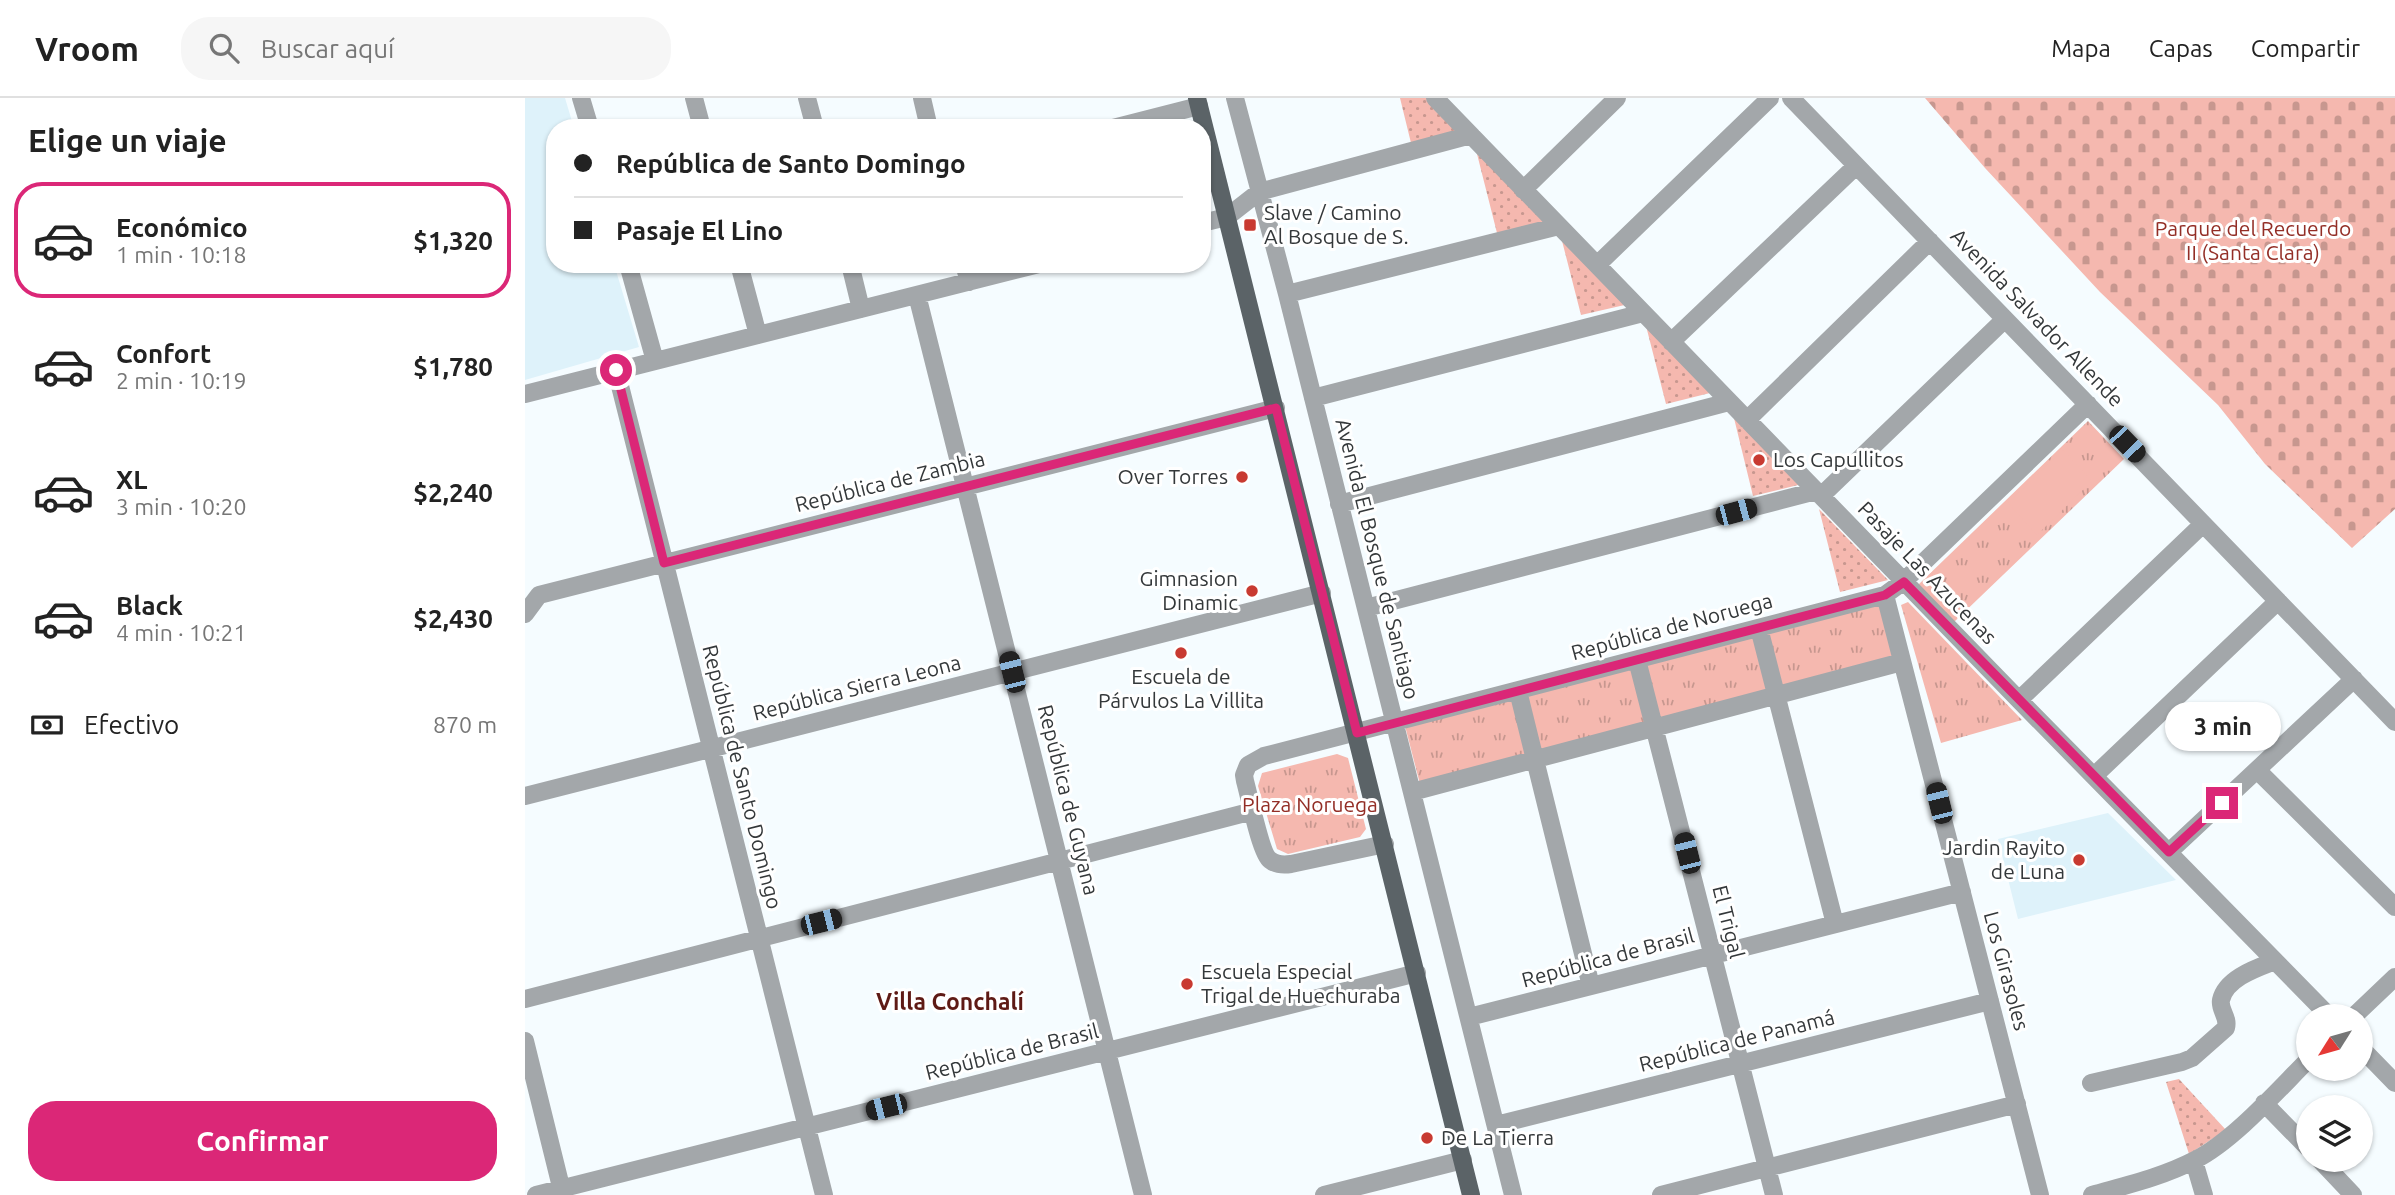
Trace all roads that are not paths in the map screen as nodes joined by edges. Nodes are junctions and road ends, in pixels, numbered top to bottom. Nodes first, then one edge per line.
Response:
1 (581, 98) edge
2 (694, 98) edge
3 (807, 98) edge
4 (922, 98) edge
5 (1234, 98) edge
6 (1617, 98) edge
7 (1770, 98) edge
8 (1791, 98) edge
9 (1443, 101) edge
10 (1198, 102) edge
11 (587, 119) edge
12 (700, 119) edge
13 (813, 119) edge
14 (927, 119) edge
15 (1142, 119) edge
16 (1202, 119) edge
17 (1471, 135) junction
18 (1211, 154) edge
19 (1856, 166) junction
20 (1523, 190) junction
21 (1259, 192) junction
22 (1227, 217) junction
23 (1211, 221) edge
24 (1559, 226) junction
25 (1930, 241) junction
26 (1597, 265) junction
27 (631, 273) edge
28 (741, 273) edge
29 (852, 273) edge
30 (967, 273) edge
31 (917, 295) junction
32 (1287, 295) junction
33 (861, 309) junction
34 (1643, 313) junction
35 (2005, 319) junction
36 (758, 335) junction
37 (1671, 342) junction
38 (655, 361) junction
39 (616, 370) junction
40 (525, 394) edge
41 (1313, 398) junction
42 (1729, 402) junction
43 (2088, 404) junction
44 (1276, 408) junction
45 (1747, 419) junction
46 (965, 486) junction
47 (1818, 494) junction
48 (1339, 504) junction
49 (2203, 523) junction
50 (664, 563) junction
51 (1904, 582) junction
52 (1322, 593) junction
53 (1885, 595) junction
54 (2278, 601) junction
55 (1366, 608) junction
56 (525, 614) edge
57 (1759, 628) junction
58 (1637, 660) junction
59 (1902, 662) junction
60 (1012, 672) junction
61 (2354, 680) junction
62 (1518, 691) junction
63 (1776, 696) junction
64 (2019, 700) junction
65 (2395, 722) edge
66 (1395, 723) junction
67 (1655, 728) junction
68 (1357, 733) junction
69 (711, 749) junction
70 (1535, 760) junction
71 (2257, 770) junction
72 (2094, 776) junction
73 (1412, 792) junction
74 (525, 796) edge
75 (1253, 810) junction
76 (1385, 844) junction
77 (2169, 852) junction
78 (1059, 860) junction
79 (1962, 892) junction
80 (2395, 907) edge
81 (1835, 923) junction
82 (759, 938) junction
83 (1713, 954) junction
84 (2275, 961) junction
85 (1417, 973) junction
86 (2395, 976) edge
87 (1591, 986) junction
88 (525, 999) edge
89 (1990, 1001) junction
90 (2317, 1004) edge
91 (2366, 1004) edge
92 (1469, 1017) junction
93 (525, 1041) edge
94 (1107, 1051) junction
95 (2373, 1060) edge
96 (1741, 1064) junction
97 (2296, 1072) edge
98 (2091, 1083) dead end
99 (2395, 1083) edge
100 (2264, 1103) junction
101 (2017, 1104) junction
102 (1496, 1125) junction
103 (807, 1127) junction
104 (2296, 1136) edge
105 (1463, 1160) junction
106 (2194, 1161) junction
107 (1767, 1168) junction
108 (2331, 1172) edge
109 (562, 1192) edge
110 (536, 1195) edge
111 (824, 1195) edge
112 (1143, 1195) edge
113 (1324, 1195) edge
114 (1471, 1195) edge
115 (1513, 1195) edge
116 (1661, 1195) edge
117 (1775, 1195) edge
118 (2041, 1195) edge
119 (2092, 1195) edge
120 (2204, 1195) edge
121 (2353, 1195) edge

1 - 11 street
2 - 12 street
3 - 13 street
4 - 14 street
5 - 21 street, Avenida El Bosque de Santiago
6 - 20 street
7 - 26 street
8 - 19 street, Avenida Salvador Allende
9 - 17 street, Pasaje Las Azucenas
10 - 15 street
10 - 16 main road
17 - 20 street, Pasaje Las Azucenas
17 - 21 street
18 - 22 main road
19 - 25 street, Avenida Salvador Allende
19 - 37 street
20 - 24 street, Pasaje Las Azucenas
21 - 22 street
21 - 32 street, Avenida El Bosque de Santiago
22 - 23 street
22 - 44 main road
24 - 26 street, Pasaje Las Azucenas
24 - 32 street
25 - 35 street, Avenida Salvador Allende
25 - 45 street
26 - 34 street, Pasaje Las Azucenas
27 - 38 street
28 - 36 street
29 - 33 street
30 - 31 street
31 - 33 street
31 - 46 street, República de Guyana
32 - 41 street, Avenida El Bosque de Santiago
33 - 36 street
34 - 37 street, Pasaje Las Azucenas
34 - 41 street
35 - 43 street, Avenida Salvador Allende
35 - 47 street
36 - 38 street
37 - 42 street, Pasaje Las Azucenas
38 - 39 street
39 - 40 street
39 - 50 street, República de Santo Domingo
41 - 48 street, Avenida El Bosque de Santiago
42 - 45 street, Pasaje Las Azucenas
42 - 48 street
43 - 49 street, Avenida Salvador Allende
43 - 51 street, República de Noruega
44 - 46 street, República de Zambia
44 - 52 main road
45 - 47 street, Pasaje Las Azucenas
46 - 50 street, República de Zambia
46 - 60 street, República de Guyana
47 - 51 street, Pasaje Las Azucenas
47 - 55 street
48 - 55 street, Avenida El Bosque de Santiago
49 - 54 street, Avenida Salvador Allende
49 - 64 street
50 - 56 street, República de Zambia
50 - 69 street, República de Santo Domingo
51 - 53 street, República de Noruega
51 - 64 street, Pasaje Las Azucenas
52 - 60 street, República Sierra Leona
52 - 68 main road
53 - 57 street, República de Noruega
53 - 59 street, Los Girasoles
54 - 61 street, Avenida Salvador Allende
54 - 72 street
55 - 66 street, Avenida El Bosque de Santiago
57 - 58 street, República de Noruega
57 - 63 street
58 - 62 street, República de Noruega
58 - 67 street, El Trigal
59 - 63 street
59 - 79 street, Los Girasoles
60 - 69 street, República Sierra Leona
60 - 78 street, República de Guyana
61 - 65 street, Avenida Salvador Allende
61 - 71 street
62 - 66 street, República de Noruega
62 - 70 street
63 - 67 street
63 - 81 street
64 - 72 street, Pasaje Las Azucenas
66 - 68 street, República de Noruega
66 - 73 street, Avenida El Bosque de Santiago
67 - 70 street
67 - 83 street, El Trigal
68 - 75 street, República de Noruega
68 - 76 main road
69 - 74 street, República Sierra Leona
69 - 82 street, República de Santo Domingo
70 - 73 street
70 - 87 street
71 - 77 street
71 - 80 street
72 - 77 street, Pasaje Las Azucenas
73 - 92 street, Avenida El Bosque de Santiago
75 - 76 street, República de Noruega
75 - 78 street
76 - 85 main road
77 - 84 street, Pasaje Las Azucenas
78 - 82 street
78 - 94 street, República de Guyana
79 - 81 street, República de Brasil
79 - 89 street, Los Girasoles
81 - 83 street, República de Brasil
82 - 88 street
82 - 103 street, República de Santo Domingo
83 - 87 street, República de Brasil
83 - 96 street, El Trigal
84 - 90 street, Pasaje Las Azucenas
84 - 98 street
85 - 94 street, República de Brasil
85 - 105 main road
86 - 91 street
87 - 92 street, República de Brasil
89 - 96 street, República de Panamá
89 - 101 street, Los Girasoles
92 - 102 street, Avenida El Bosque de Santiago
93 - 109 street
94 - 103 street, República de Brasil
94 - 112 street, República de Guyana
95 - 99 street
96 - 102 street, República de Panamá
96 - 107 street, El Trigal
97 - 100 street
100 - 104 street
100 - 106 street
101 - 107 street
101 - 118 street, Los Girasoles
102 - 115 street, Avenida El Bosque de Santiago
103 - 109 street, República de Brasil
103 - 111 street, República de Santo Domingo
105 - 113 street
105 - 114 main road
106 - 119 street
106 - 120 street
107 - 116 street
107 - 117 street, El Trigal
108 - 121 street
109 - 110 street, República de Brasil

